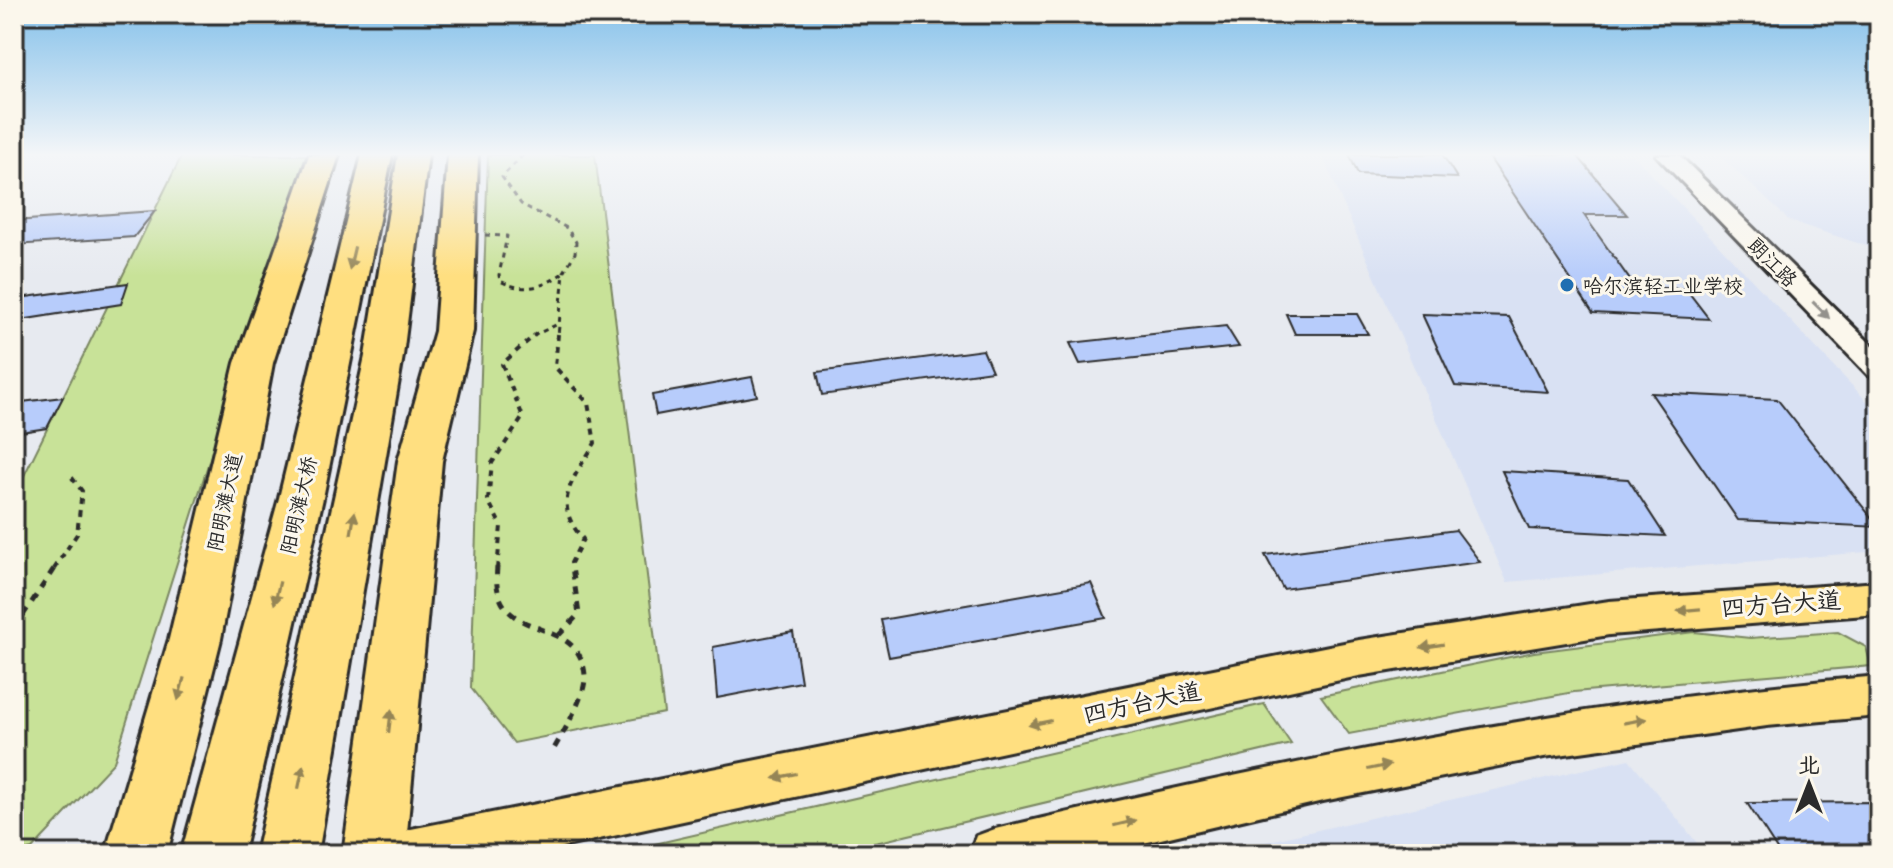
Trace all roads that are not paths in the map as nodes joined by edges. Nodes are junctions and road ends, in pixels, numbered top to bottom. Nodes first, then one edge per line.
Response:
1 (310, 196) edge
2 (332, 196) edge
3 (368, 196) edge
4 (407, 196) edge
5 (437, 196) edge
6 (461, 196) edge
7 (1707, 196) edge
8 (1732, 196) edge
9 (1879, 339) edge
10 (1879, 369) edge
11 (420, 461) junction
12 (1879, 598) edge
13 (195, 639) junction
14 (1879, 696) edge
15 (136, 854) edge
16 (212, 854) edge
17 (287, 854) edge
18 (374, 854) edge
19 (411, 854) edge
20 (995, 854) edge

1 - 13 highway, 阳明滩大道
2 - 13 highway
3 -> 16 highway, 阳明滩大桥
17 -> 4 highway
5 - 11 highway
6 - 11 highway
7 -> 10 main road, 朗江路
8 - 9 main road, 朗江路
18 -> 11 highway
12 -> 19 main road, 四方台大道
13 -> 15 highway, 阳明滩大道
20 -> 14 main road

